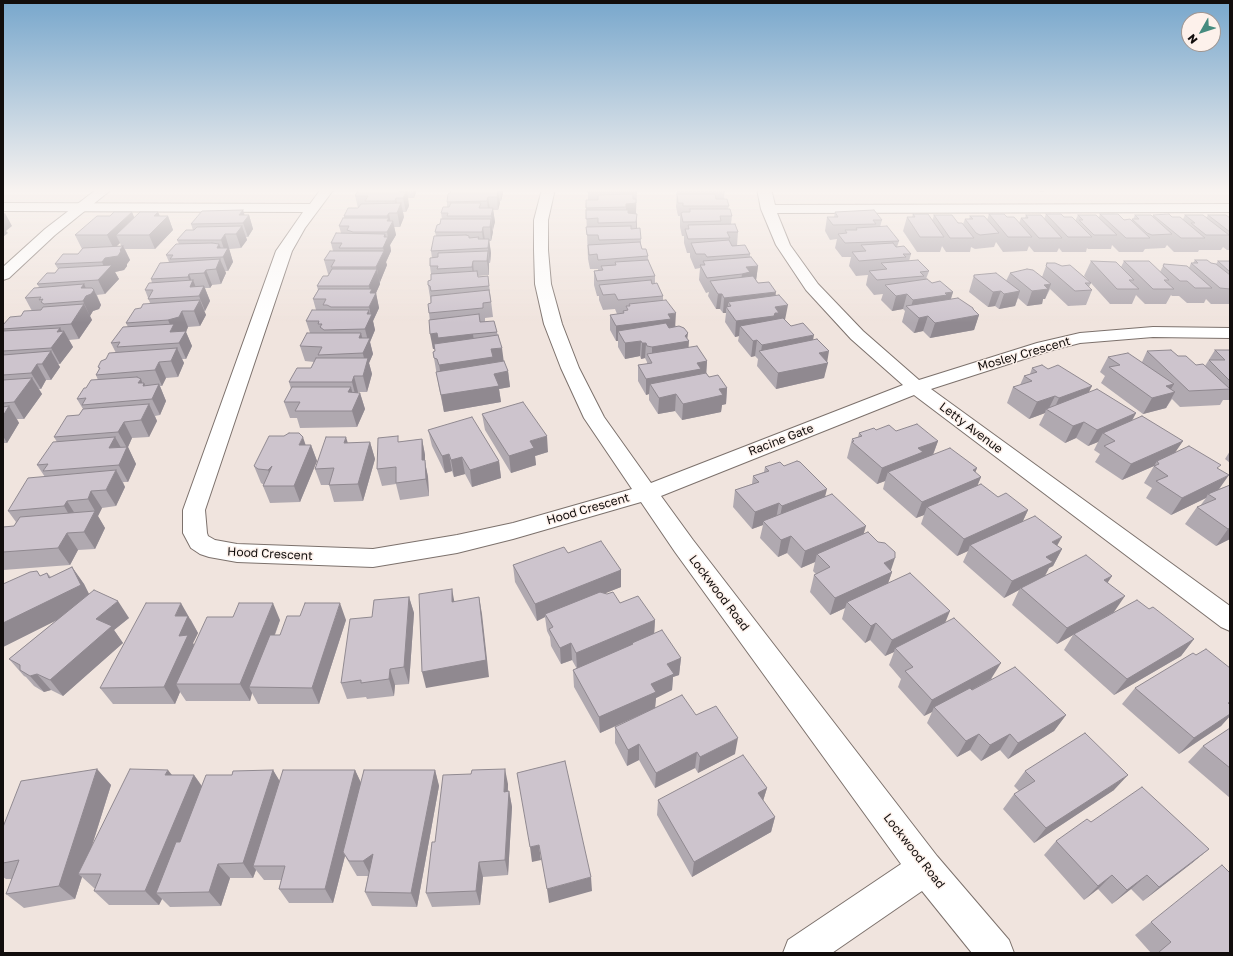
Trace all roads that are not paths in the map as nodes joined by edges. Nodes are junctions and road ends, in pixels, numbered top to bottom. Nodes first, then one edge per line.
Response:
1 (48, 234) edge
2 (295, 234) edge
3 (541, 234) edge
4 (778, 234) edge
5 (3, 275) edge
6 (1230, 333) edge
7 (916, 387) junction
8 (646, 493) junction
9 (1230, 620) edge
10 (925, 868) junction
11 (801, 953) edge
12 (996, 953) edge

1 - 5 street
2 - 8 street, Hood Crescent
3 - 8 street, Lockwood Road
4 - 7 street, Letty Avenue
6 - 7 street, Mosley Crescent
7 - 8 street, Racine Gate
7 - 9 street, Letty Avenue
8 - 10 street, Lockwood Road
10 - 11 street
10 - 12 street, Lockwood Road

